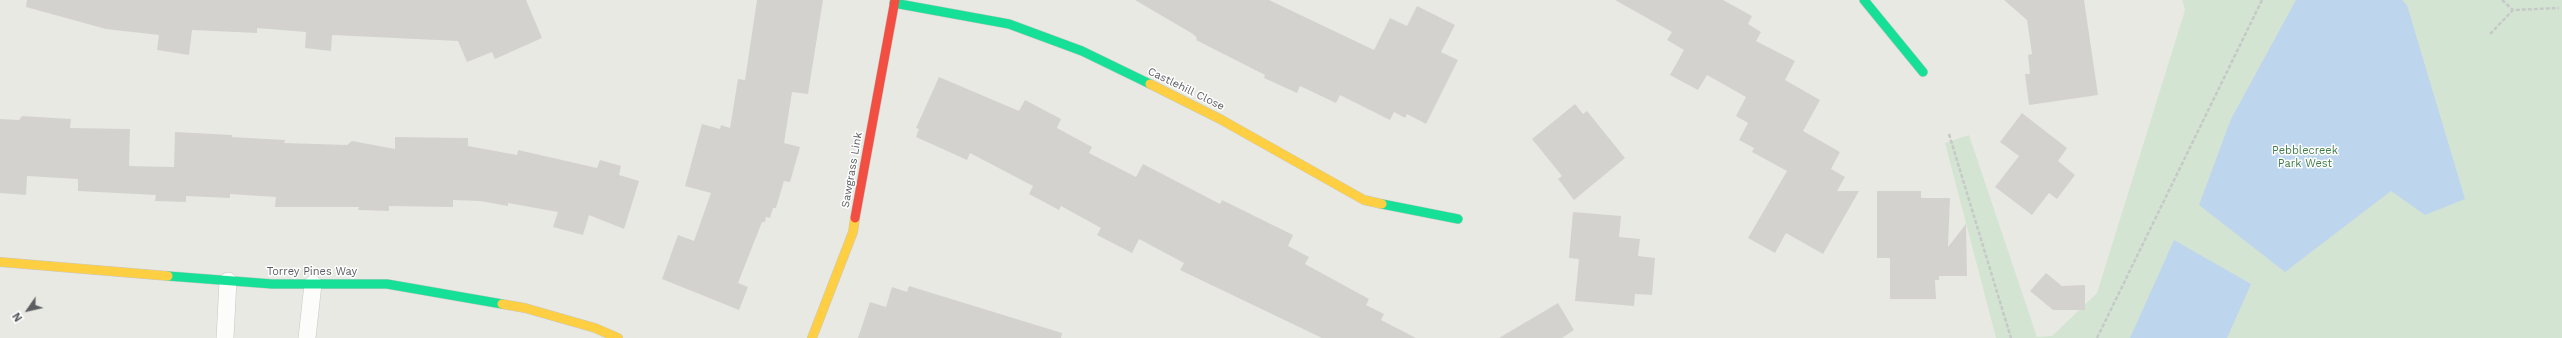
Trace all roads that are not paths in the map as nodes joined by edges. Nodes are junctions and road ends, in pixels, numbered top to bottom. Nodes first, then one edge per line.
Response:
1 (1864, 0) edge
2 (895, 2) edge
3 (1923, 72) dead end
4 (1458, 219) dead end
5 (0, 262) edge
6 (228, 281) junction
7 (313, 284) junction
8 (225, 338) edge
9 (307, 338) edge
10 (618, 338) edge
11 (812, 338) edge

1 - 3 street
2 - 4 street, Castlehill Close
2 - 11 street, Sawgrass Link
5 - 6 street, Torrey Pines Way
6 - 7 street, Torrey Pines Way
6 - 8 lane
7 - 9 lane
7 - 10 street, Torrey Pines Way

